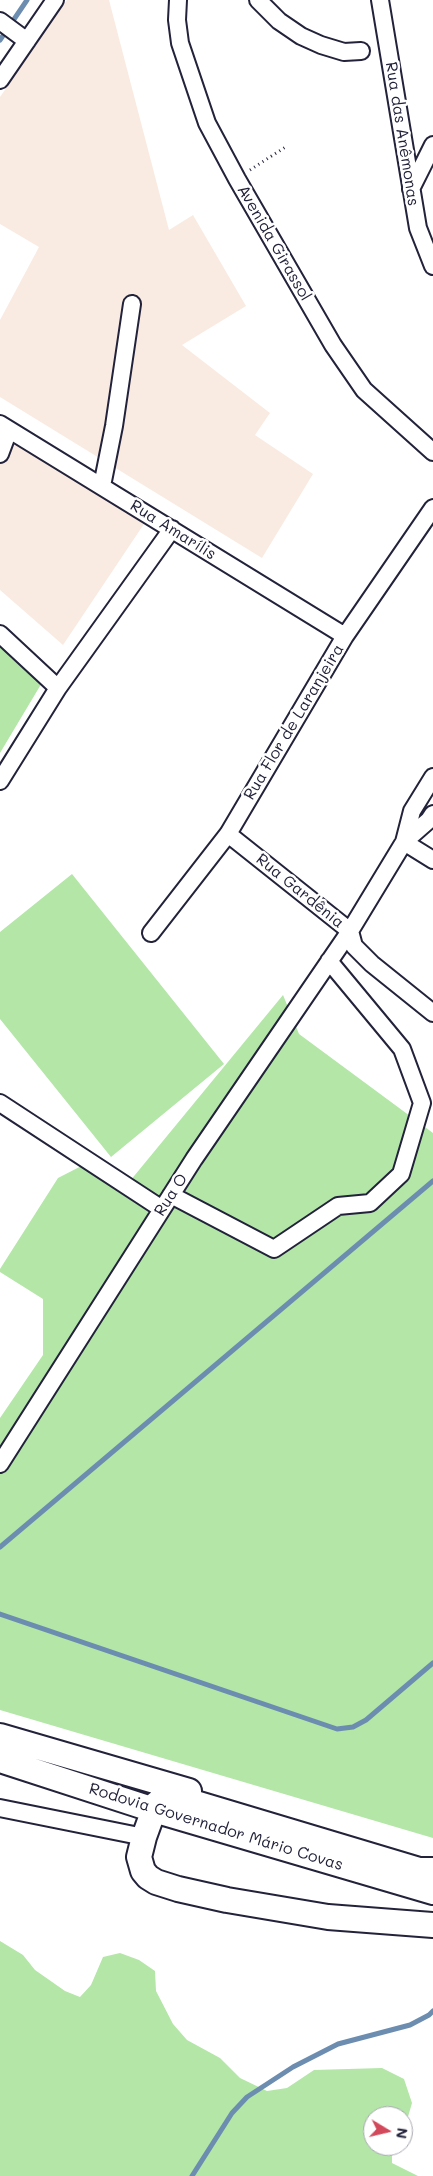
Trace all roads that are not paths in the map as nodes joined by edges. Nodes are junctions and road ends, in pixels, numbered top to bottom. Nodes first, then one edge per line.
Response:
1 (55, 0) edge
2 (178, 0) edge
3 (258, 0) edge
4 (380, 0) edge
5 (1, 22) edge
6 (22, 37) junction
7 (361, 51) dead end
8 (0, 80) edge
9 (433, 145) edge
10 (411, 188) junction
11 (433, 266) edge
12 (132, 304) dead end
13 (5, 427) edge
14 (433, 452) edge
15 (0, 454) edge
16 (102, 486) junction
17 (433, 508) edge
18 (172, 529) junction
19 (0, 634) edge
20 (345, 636) junction
21 (58, 688) junction
22 (433, 777) edge
23 (0, 781) edge
24 (433, 814) edge
25 (228, 834) junction
26 (404, 842) junction
27 (433, 860) edge
28 (350, 931) junction
29 (151, 933) dead end
30 (329, 961) junction
31 (433, 1013) edge
32 (0, 1103) edge
33 (167, 1202) junction
34 (0, 1464) edge
35 (0, 1736) edge
36 (0, 1760) edge
37 (0, 1808) edge
38 (154, 1810) junction
39 (144, 1837) junction
40 (433, 1862) edge
41 (433, 1870) edge
42 (433, 1892) edge
43 (433, 1925) edge

1 - 6 street
2 - 14 street, Avenida Girassol
3 - 7 street
4 - 10 street, Rua das Anêmonas
5 - 6 street
6 - 8 street
9 - 10 street
10 - 11 street, Rua das Anêmonas
12 - 16 street
13 - 15 street
13 - 16 street, Rua Amarílis
16 - 18 street, Rua Amarílis
17 - 20 street, Rua Flor de Laranjeira
18 - 20 street, Rua Amarílis
18 - 21 street
19 - 21 street
20 - 25 street, Rua Flor de Laranjeira
21 - 23 street
22 - 26 street
24 - 26 street
25 - 28 street, Rua Gardênia
25 - 29 street, Rua Flor de Laranjeira
26 - 27 street
26 - 28 street, Rua O
28 - 30 street, Rua O
28 - 31 street, Rua Gardênia
30 - 33 street, Rua O
30 - 33 street
32 - 33 street
33 - 34 street, Rua O
35 - 40 highway, Rodovia Governador Mário Covas
36 - 38 highway, Rodovia Governador Mário Covas
37 - 39 street
38 - 39 highway
38 - 41 highway
38 - 42 highway, Rodovia Governador Mário Covas
39 - 43 highway

